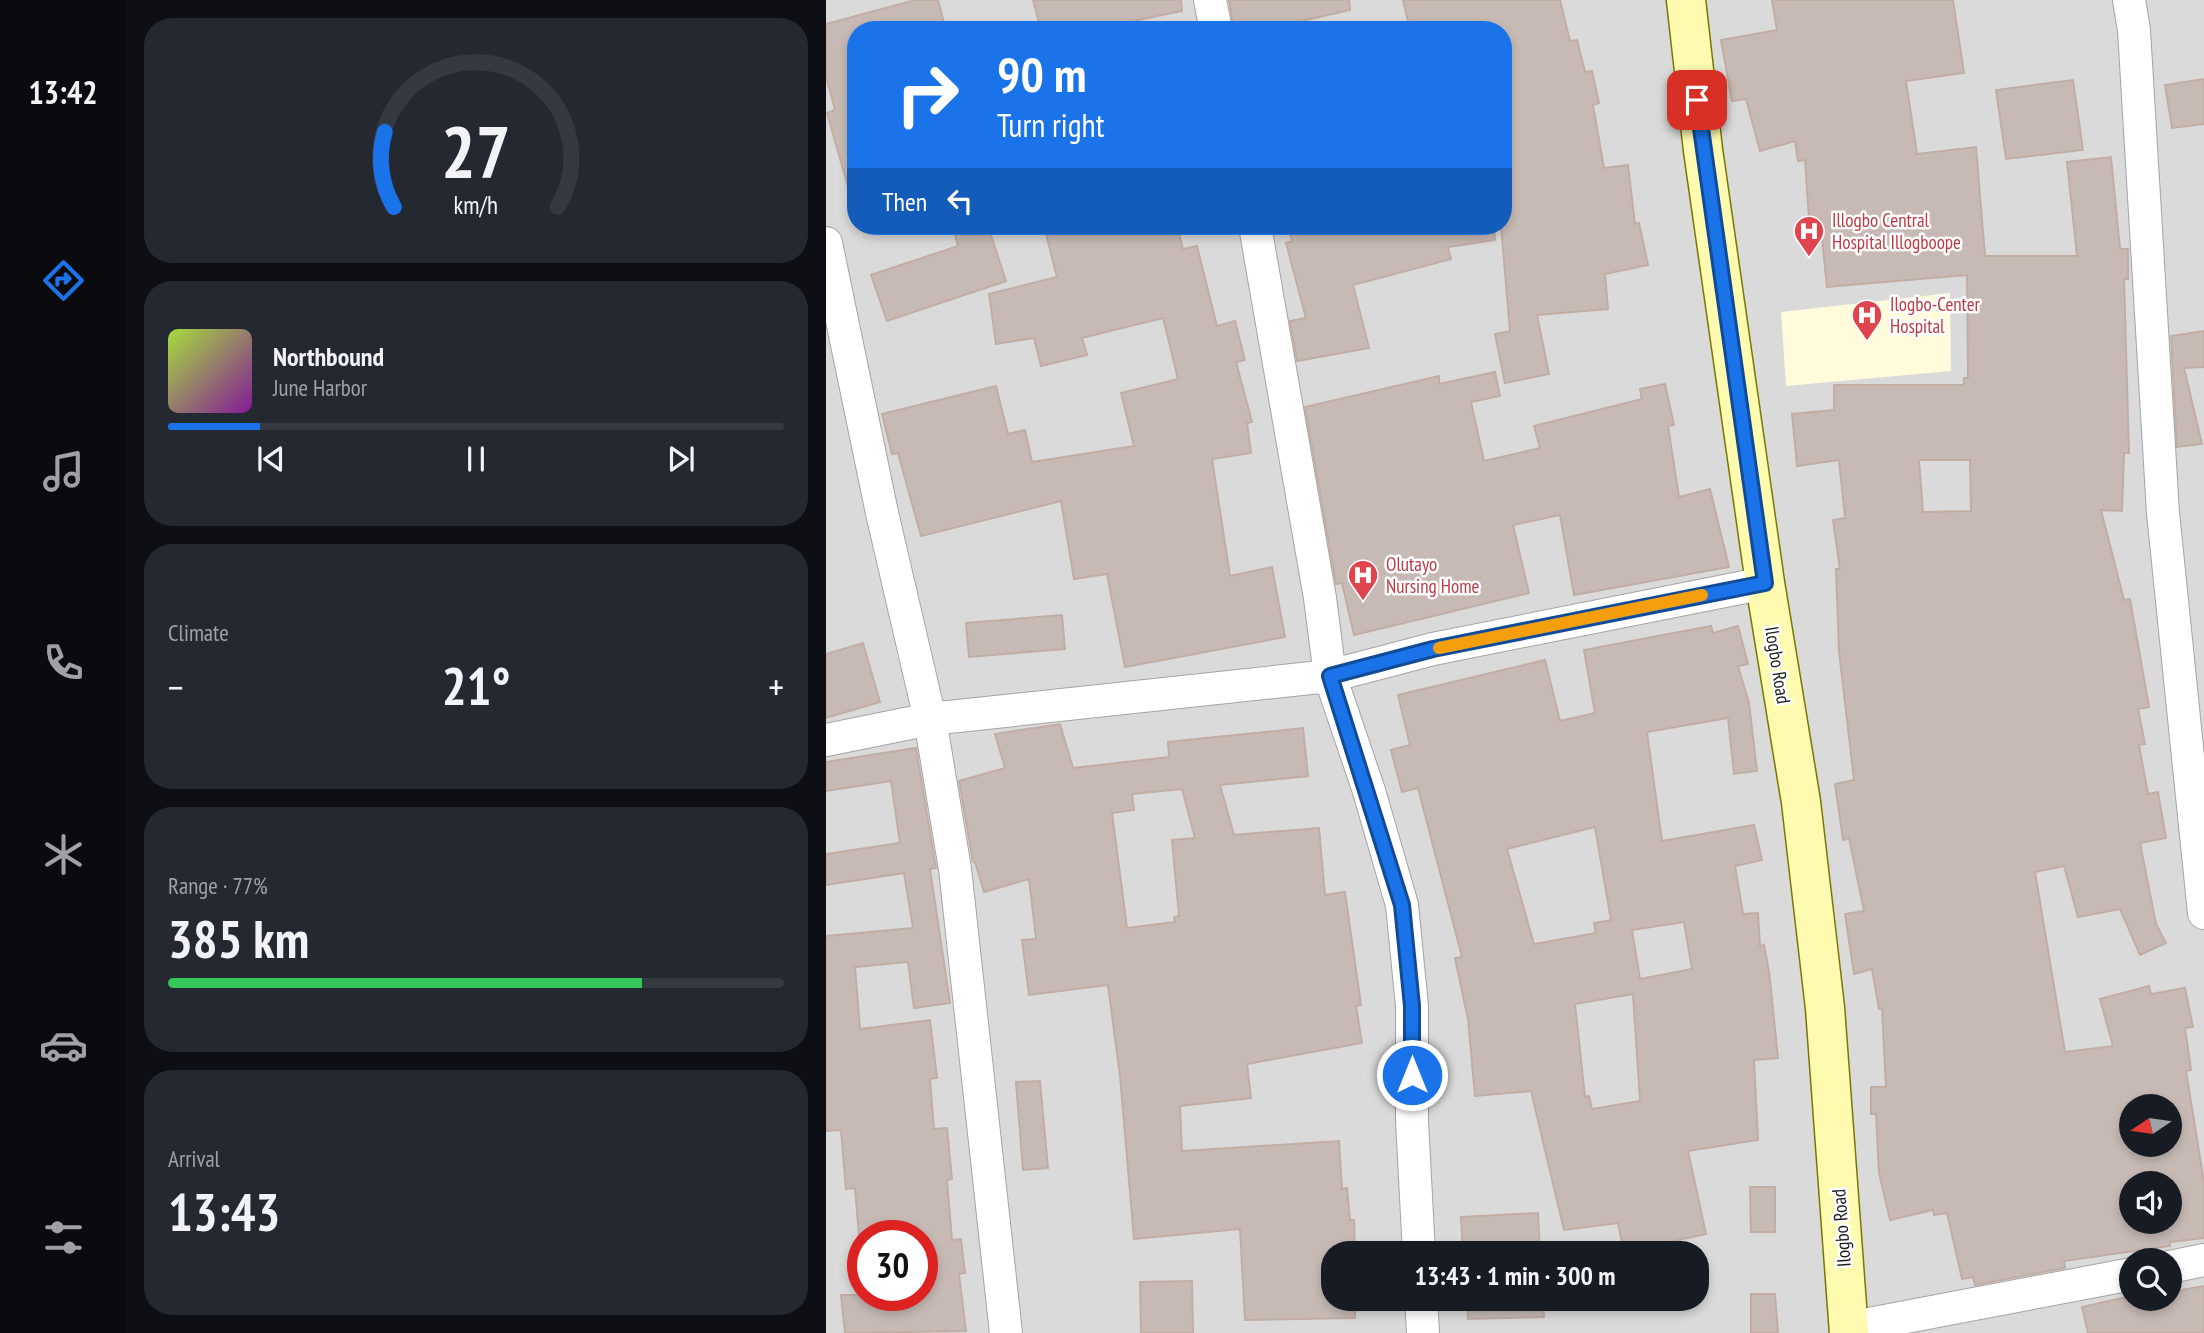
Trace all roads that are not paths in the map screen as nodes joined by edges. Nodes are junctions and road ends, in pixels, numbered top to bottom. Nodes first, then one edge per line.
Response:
1 (1210, 0) edge
2 (1686, 0) edge
3 (2129, 0) edge
4 (1214, 21) edge
5 (1257, 235) edge
6 (826, 243) edge
7 (1765, 583) junction
8 (1330, 676) junction
9 (930, 719) junction
10 (826, 740) edge
11 (2204, 913) edge
12 (1418, 1241) edge
13 (2204, 1260) edge
14 (2182, 1265) edge
15 (2119, 1277) edge
16 (1422, 1311) edge
17 (1848, 1330) edge
18 (1006, 1333) edge
19 (1423, 1333) edge

1 - 4 street
2 - 7 main road, Ilogbo Road
3 - 11 street
5 - 8 street
6 - 9 street
7 - 8 street
7 - 17 main road, Ilogbo Road
8 - 9 street
8 - 12 street
9 - 10 street
9 - 18 street
13 - 14 street
15 - 17 street
16 - 19 street

